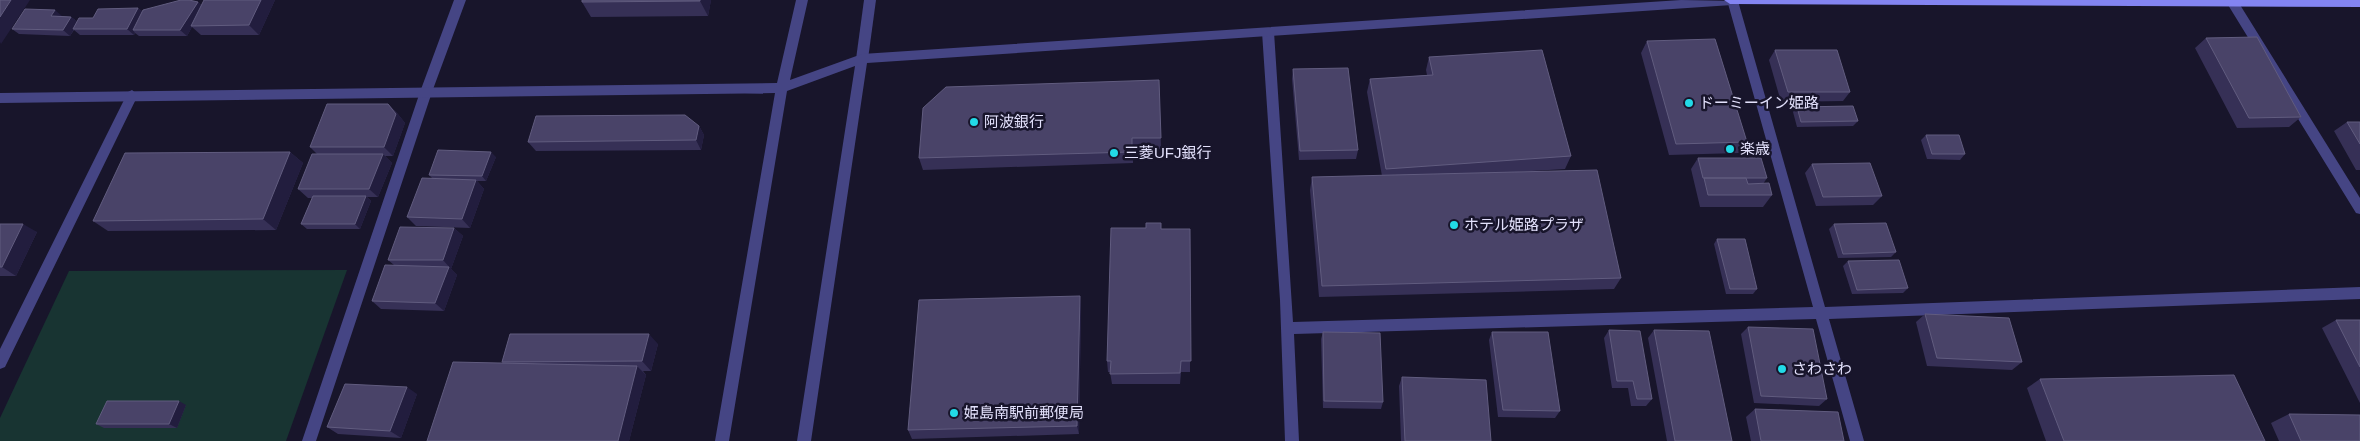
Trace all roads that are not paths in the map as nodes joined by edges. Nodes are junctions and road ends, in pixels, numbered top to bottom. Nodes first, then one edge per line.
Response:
1 (460, 0) edge
2 (802, 0) edge
3 (870, 0) edge
4 (1731, 1) edge
5 (2232, 1) edge
6 (2360, 3) edge
7 (1268, 32) junction
8 (862, 59) junction
9 (782, 88) junction
10 (426, 92) junction
11 (132, 95) junction
12 (0, 98) edge
13 (2360, 209) edge
14 (2360, 293) edge
15 (1819, 313) junction
16 (1287, 328) junction
17 (0, 363) edge
18 (309, 441) edge
19 (722, 441) edge
20 (804, 441) edge
21 (1292, 441) edge
22 (1857, 441) edge

1 - 10 street
2 - 9 street
3 - 8 street
4 - 5 main road
4 - 7 street
4 - 15 street
5 - 6 main road
5 - 13 street
7 - 8 street
7 - 16 street
8 - 9 street
8 - 20 street
9 - 10 street
9 - 19 street
10 - 11 street
10 - 18 street
11 - 12 street
11 - 17 street
14 - 15 street
15 - 16 street
15 - 22 street
16 - 21 street

